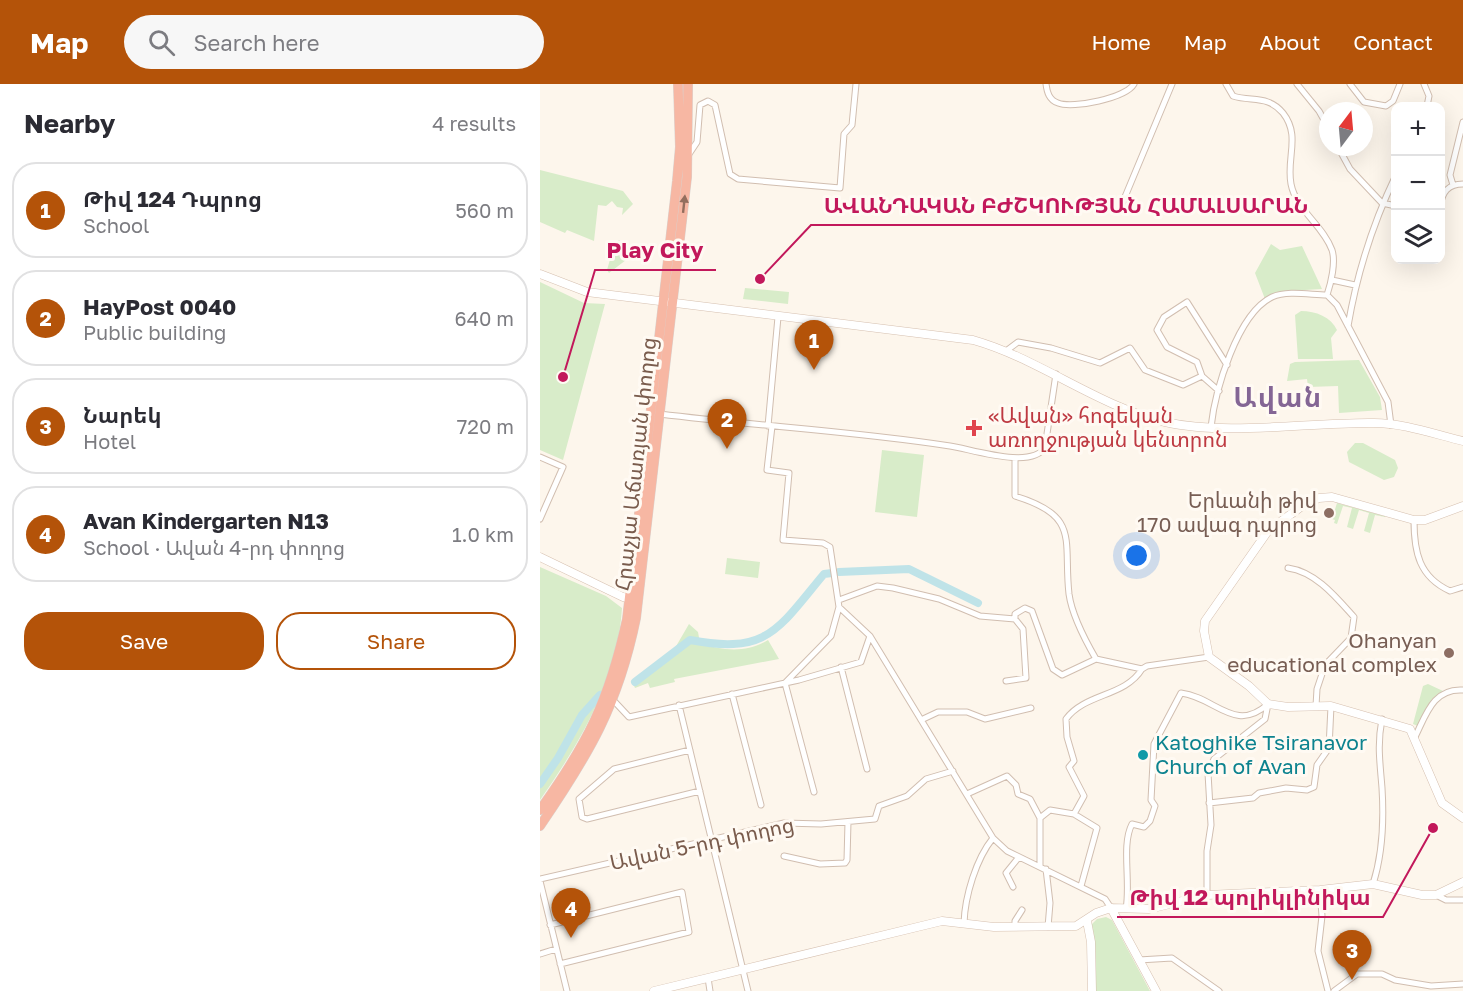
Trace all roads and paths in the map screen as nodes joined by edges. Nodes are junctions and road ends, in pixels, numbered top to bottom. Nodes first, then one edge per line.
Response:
1 (678, 84) edge
2 (688, 84) edge
3 (856, 84) edge
4 (1046, 84) edge
5 (1134, 84) edge
6 (1172, 84) edge
7 (1226, 84) edge
8 (1297, 84) edge
9 (1350, 84) edge
10 (1400, 84) edge
11 (1424, 84) edge
12 (1428, 102) edge
13 (1319, 111) edge
14 (1463, 122) edge
15 (689, 154) junction
16 (1343, 156) edge
17 (1391, 183) edge
18 (1453, 184) junction
19 (1463, 184) edge
20 (1445, 191) edge
21 (1382, 203) junction
22 (1122, 204) dead end
23 (1391, 205) edge
24 (540, 274) edge
25 (1332, 280) junction
26 (1355, 285) junction
27 (1327, 295) junction
28 (668, 303) junction
29 (778, 317) junction
30 (1348, 328) junction
31 (1006, 351) junction
32 (1227, 365) junction
33 (1056, 374) junction
34 (1202, 376) junction
35 (1219, 392) junction
36 (655, 413) junction
37 (1391, 425) junction
38 (770, 426) junction
39 (1211, 427) junction
40 (1463, 441) edge
41 (540, 457) edge
42 (1015, 459) junction
43 (1463, 506) edge
44 (540, 519) edge
45 (1414, 520) junction
46 (540, 557) edge
47 (1288, 568) dead end
48 (1463, 587) edge
49 (634, 599) junction
50 (839, 600) junction
51 (839, 607) junction
52 (1015, 619) junction
53 (870, 636) junction
54 (1209, 657) junction
55 (1096, 659) junction
56 (841, 667) junction
57 (1142, 669) junction
58 (1006, 681) dead end
59 (785, 682) junction
60 (1463, 690) edge
61 (732, 694) junction
62 (614, 701) junction
63 (1268, 704) junction
64 (679, 705) junction
65 (1316, 706) junction
66 (1331, 706) junction
67 (1031, 708) dead end
68 (1382, 719) junction
69 (921, 720) junction
70 (1415, 737) junction
71 (690, 750) junction
72 (867, 769) dead end
73 (953, 771) junction
74 (700, 790) junction
75 (814, 792) dead end
76 (967, 794) junction
77 (1209, 803) junction
78 (761, 805) dead end
79 (540, 810) edge
80 (1074, 814) junction
81 (1040, 818) junction
82 (1463, 818) edge
83 (848, 822) junction
84 (540, 826) edge
85 (993, 838) junction
86 (712, 839) junction
87 (784, 856) dead end
88 (1019, 857) junction
89 (1040, 865) junction
90 (1046, 868) junction
91 (540, 880) edge
92 (1463, 882) edge
93 (1373, 884) junction
94 (1081, 886) junction
95 (1013, 887) dead end
96 (1320, 890) junction
97 (1207, 894) junction
98 (1436, 895) junction
99 (1463, 900) edge
100 (1111, 908) junction
101 (1126, 909) junction
102 (1022, 910) dead end
103 (1087, 921) junction
104 (964, 923) junction
105 (1015, 924) junction
106 (550, 925) junction
107 (1048, 927) junction
108 (556, 949) junction
109 (540, 954) edge
110 (1139, 960) junction
111 (560, 964) junction
112 (743, 969) junction
113 (708, 978) junction
114 (1463, 984) edge
115 (567, 991) edge
116 (654, 991) edge
117 (710, 991) edge
118 (748, 991) edge
119 (1092, 991) edge
120 (1156, 991) edge
121 (1219, 991) edge
122 (1328, 991) edge
123 (1334, 991) edge

1 - 28 highway, Հրաչյա Աճառյան փողոց
2 - 15 highway, Հրաչյա Աճառյան փողոց
3 - 15 street
4 - 5 street
6 - 22 street
7 - 25 street
8 - 13 street
9 - 10 street
11 - 12 street
14 - 18 street
28 -> 15 highway, Հրաչյա Աճառյան փողոց
16 - 21 street
17 - 21 street
18 - 19 street
18 - 20 street
21 - 23 street
21 - 26 street
24 - 28 street
25 - 26 street
25 - 27 street
26 - 30 street
27 - 30 street
27 - 32 street
28 - 29 street
28 - 36 highway, Հրաչյա Աճառյան փողոց
29 - 31 street
29 - 38 street
30 - 37 street
31 - 33 street
31 - 34 street
32 - 34 street
32 - 35 street
33 - 39 street
33 - 42 street
34 - 35 street
35 - 39 street
36 - 38 street
36 - 49 highway, Հրաչյա Աճառյան փողոց
37 - 39 street
37 - 40 street
38 - 42 street
38 - 50 street
41 - 44 street
42 - 55 street
43 - 45 street
45 - 48 street
45 - 54 street
46 - 49 street
47 - 65 street
49 - 62 highway, Հրաչյա Աճառյան փողոց
49 - 79 highway, Հրաչյա Աճառյան փողոց
50 - 51 street
50 - 52 street
51 - 53 street
51 - 59 street
52 - 55 street
52 - 58 street
53 - 56 street
53 - 69 street
54 - 57 street
54 - 63 street
55 - 57 street
56 - 59 street
56 - 72 street
57 - 80 street
59 - 61 street
59 - 75 street
60 - 70 street
61 - 64 street
61 - 78 street
62 - 64 street
62 - 84 highway, Հրաչյա Աճառյան փողոց
63 - 65 street
63 - 77 street
63 - 101 street
64 - 71 street
65 - 66 street
66 - 68 street
66 - 77 street
67 - 69 street
68 - 70 street
68 - 93 street
69 - 73 street
70 - 82 street
71 - 74 street
71 - 74 street
73 - 76 street
73 - 83 street, Ավան 5-րդ փողոց
74 - 86 street
76 - 81 street
76 - 85 street
77 - 97 street
80 - 81 street
80 - 94 street
81 - 89 street
83 - 86 street, Ավան 5-րդ փողոց
83 - 87 street
85 - 88 street
85 - 104 street
86 - 91 street, Ավան 5-րդ փողոց
86 - 112 street
88 - 89 street
88 - 95 street
89 - 90 street
90 - 94 street
90 - 107 street
91 - 106 street
92 - 98 street
93 - 96 street
93 - 98 street
94 - 100 street
96 - 97 street
96 - 122 street
97 - 101 street
98 - 99 street
100 - 101 street
100 - 103 street
100 - 110 street
102 - 105 street
103 - 107 street
103 - 119 street
104 - 105 street
104 - 112 street
105 - 107 street
106 - 108 street
106 - 111 street
108 - 109 street
108 - 111 street
110 - 120 street
110 - 121 street
111 - 115 street
112 - 113 street
112 - 118 street
113 - 116 street
113 - 117 street
114 - 123 street

